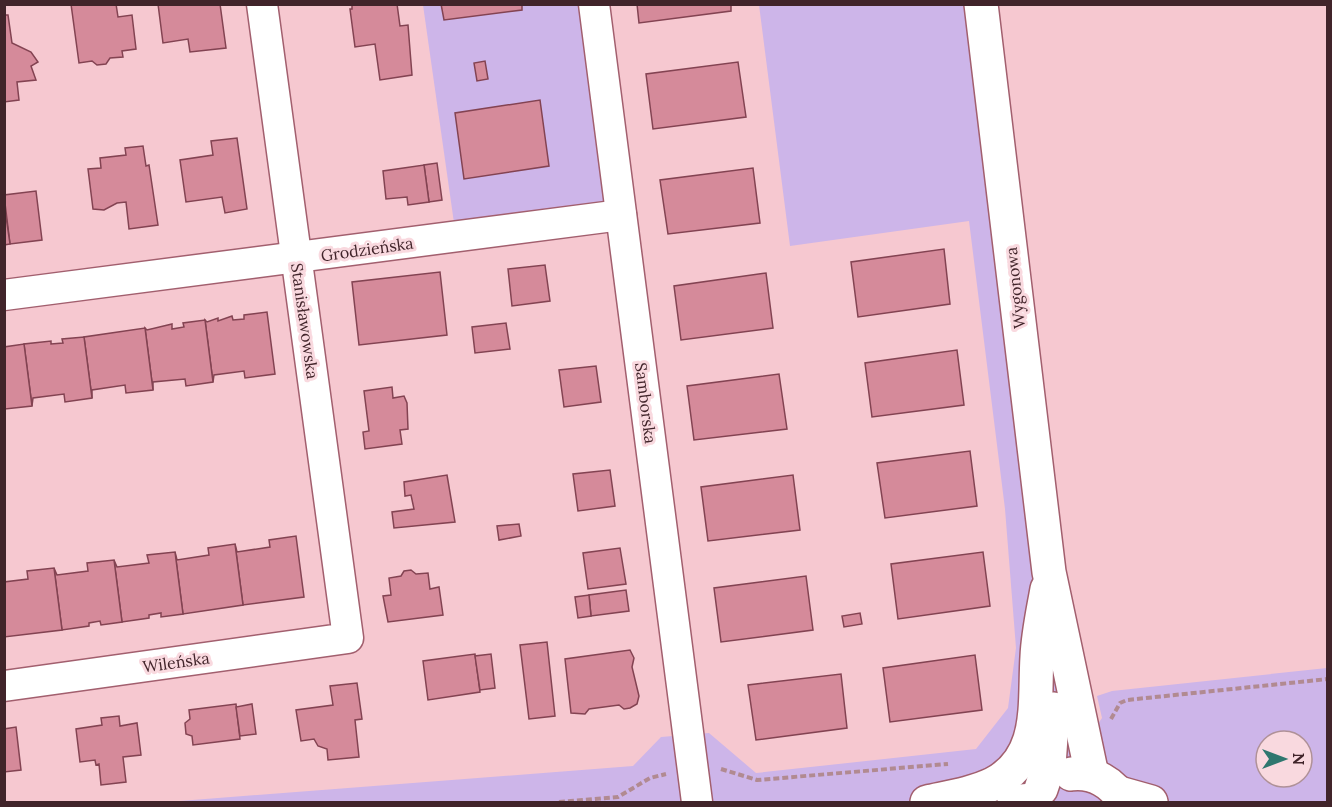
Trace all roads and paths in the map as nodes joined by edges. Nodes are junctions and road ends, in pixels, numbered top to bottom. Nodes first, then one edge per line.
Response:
1 (262, 4) edge
2 (594, 4) edge
3 (981, 4) edge
4 (621, 215) junction
5 (297, 258) junction
6 (4, 295) edge
7 (1049, 572) junction
8 (348, 638) joint
9 (1328, 679) edge
10 (4, 686) edge
11 (1106, 727) dead end
12 (953, 763) dead end
13 (716, 769) dead end
14 (674, 772) dead end
15 (1112, 790) edge
16 (1029, 798) edge
17 (559, 802) edge
18 (697, 802) edge
19 (927, 802) edge
20 (1151, 802) edge

1 - 5 street, Stanisławowska
2 - 4 street, Samborska
3 - 7 street, Wygonowa
4 - 5 street, Grodzieńska
4 - 18 street, Samborska
5 - 6 street, Grodzieńska
5 - 8 street, Stanisławowska
7 - 15 street, Wygonowa
7 - 16 street, Wygonowa
7 - 19 street
8 - 10 street, Wileńska
9 - 11 path
12 - 13 path
14 - 17 path
15 - 16 street
15 - 20 street

